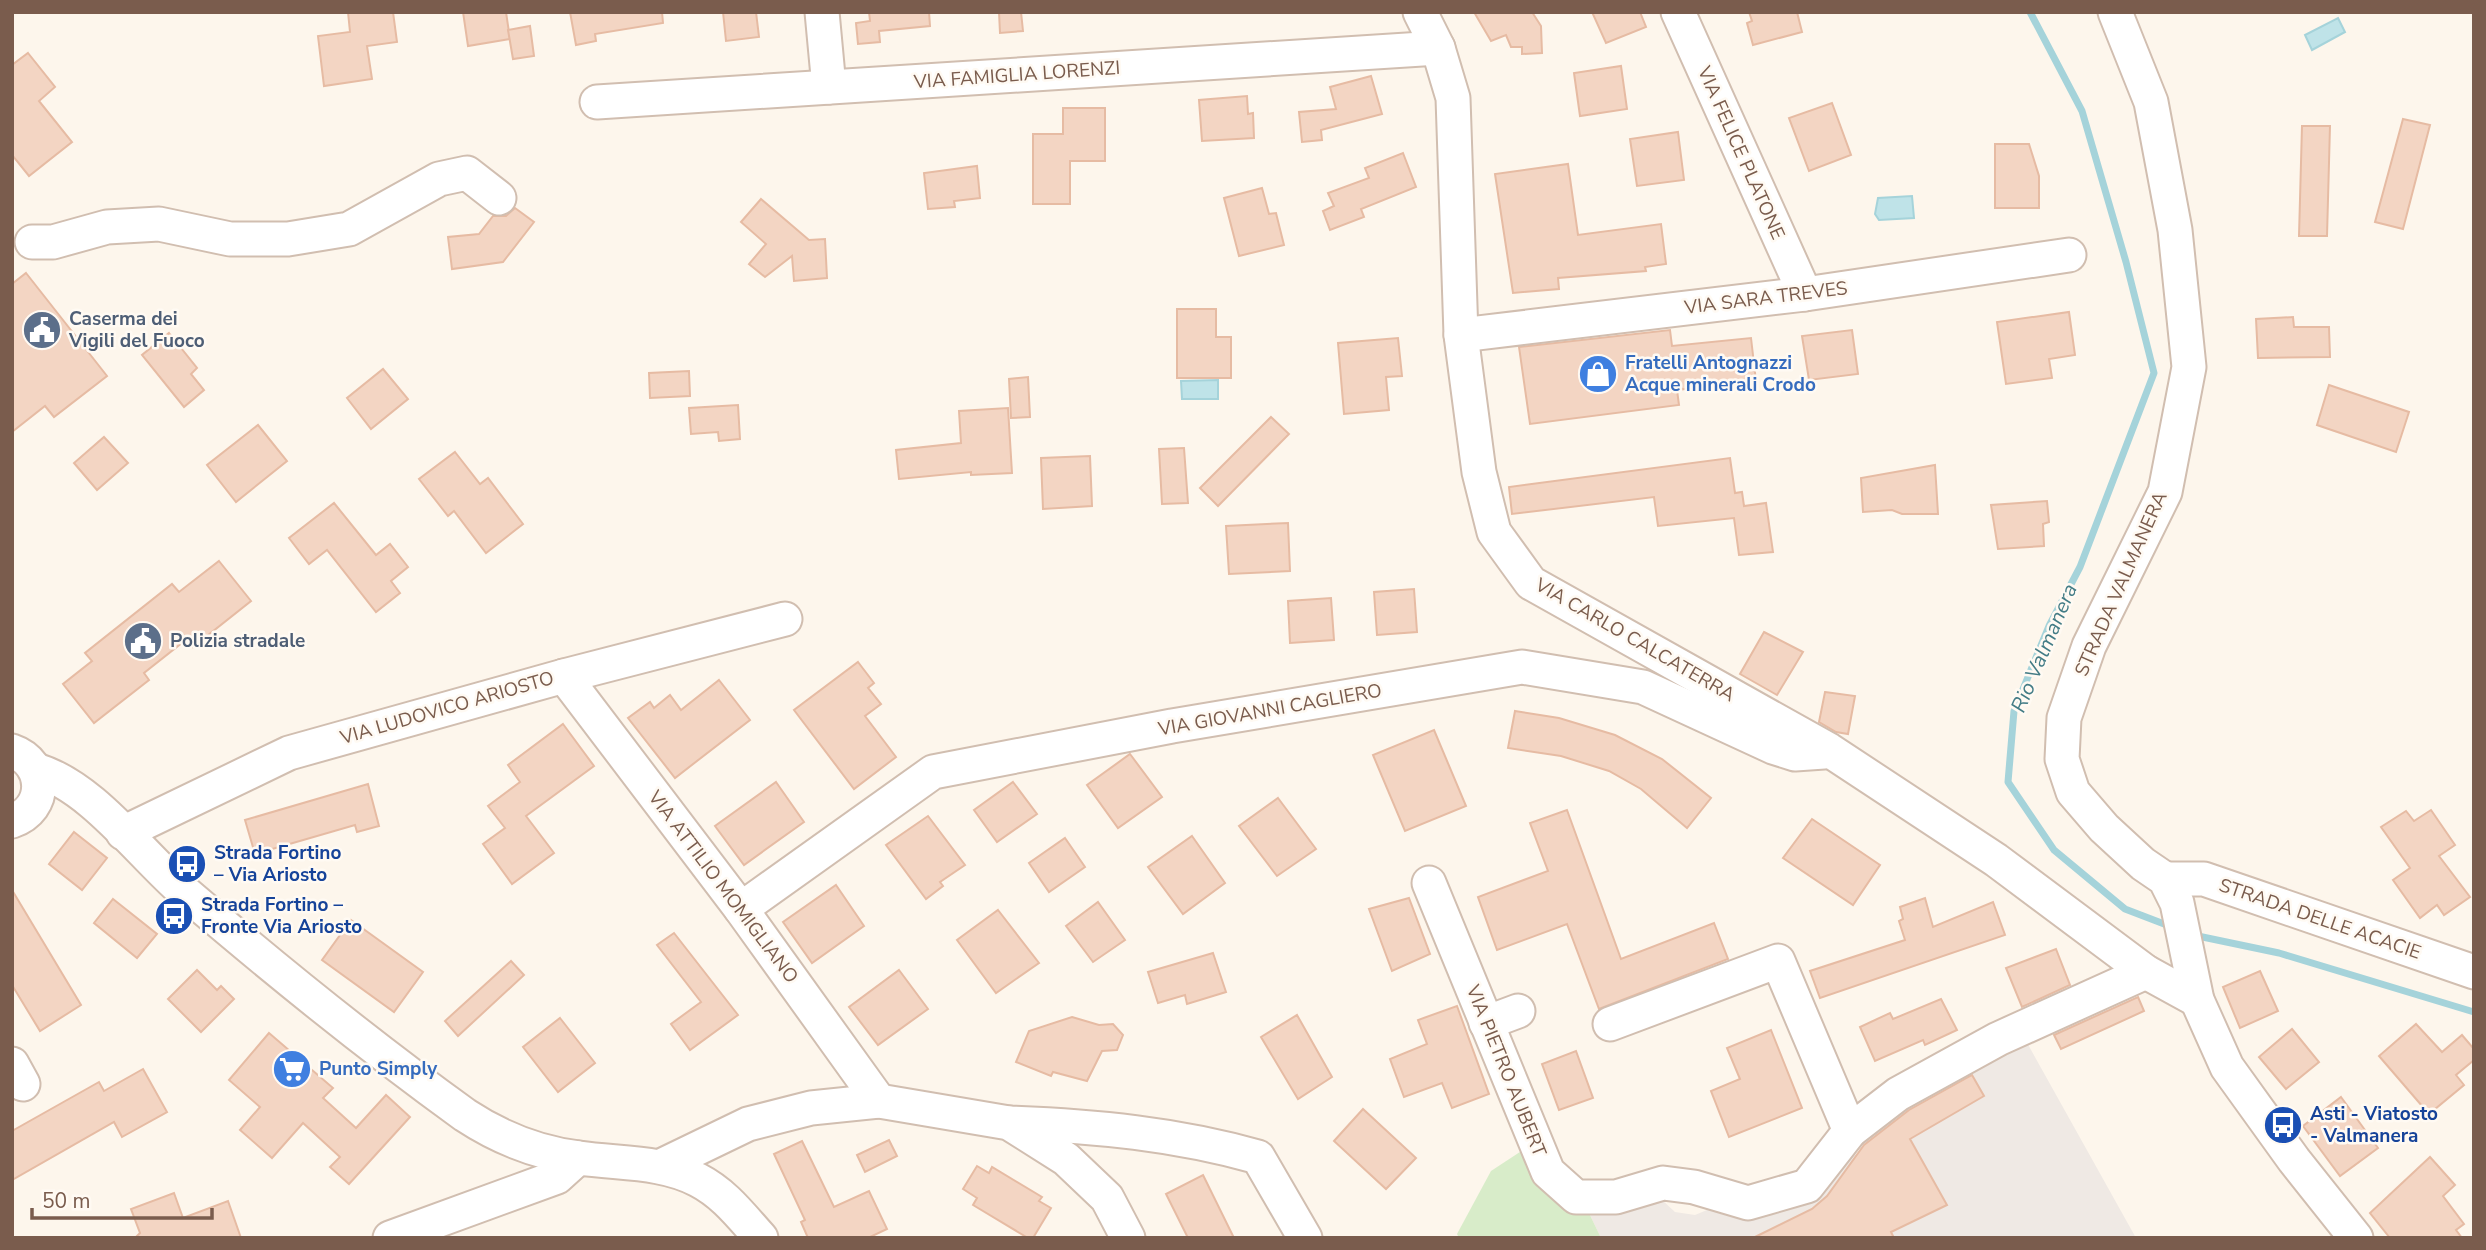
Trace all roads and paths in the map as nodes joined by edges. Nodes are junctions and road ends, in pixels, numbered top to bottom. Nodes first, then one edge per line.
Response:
1 (822, 12) edge
2 (1420, 12) edge
3 (1678, 12) edge
4 (2115, 12) edge
5 (1438, 48) junction
6 (829, 87) junction
7 (597, 102) dead end
8 (499, 198) dead end
9 (32, 242) dead end
10 (2069, 255) dead end
11 (1805, 294) junction
12 (1461, 335) junction
13 (785, 620) dead end
14 (564, 676) junction
15 (1829, 750) junction
16 (19, 756) edge
17 (96, 808) junction
18 (22, 815) edge
19 (123, 833) junction
20 (1429, 883) dead end
21 (2171, 891) junction
22 (741, 909) junction
23 (2146, 972) junction
24 (2474, 972) edge
25 (2197, 1000) junction
26 (1518, 1011) dead end
27 (1486, 1023) junction
28 (1610, 1024) dead end
29 (879, 1101) junction
30 (1009, 1123) junction
31 (1850, 1131) junction
32 (578, 1158) junction
33 (661, 1166) junction
34 (390, 1238) edge
35 (761, 1238) edge
36 (1128, 1238) edge
37 (1305, 1238) edge
38 (2356, 1238) edge

1 - 6 street
2 - 5 street, VIA CARLO CALCATERRA
3 - 11 street, VIA FELICE PLATONE
4 - 21 street, STRADA VALMANERA
5 - 6 street, VIA FAMIGLIA LORENZI
5 - 12 street, VIA CARLO CALCATERRA
6 - 7 street, VIA FAMIGLIA LORENZI
8 - 9 street
10 - 11 street, VIA SARA TREVES
11 - 12 street, VIA SARA TREVES
12 - 15 street, VIA CARLO CALCATERRA
13 - 14 street, VIA LUDOVICO ARIOSTO
14 - 19 street, VIA LUDOVICO ARIOSTO
14 - 22 street, VIA ATTILIO MOMIGLIANO
15 - 22 street, VIA GIOVANNI CAGLIERO
15 - 23 street, VIA CARLO CALCATERRA
16 - 17 street
16 - 18 street
17 - 18 street
17 - 19 street
19 - 32 street
20 - 27 street, VIA PIETRO AUBERT
21 - 24 street, STRADA DELLE ACACIE
21 - 25 street
22 - 29 street, VIA ATTILIO MOMIGLIANO
23 - 25 street, VIA CARLO CALCATERRA
23 - 31 street, VIA PIETRO AUBERT
25 - 38 street
26 - 27 street
27 - 31 street, VIA PIETRO AUBERT
28 - 31 street
29 - 30 street
29 - 33 street
30 - 36 street
30 - 37 street
32 - 33 street
32 - 34 street
33 - 35 street

